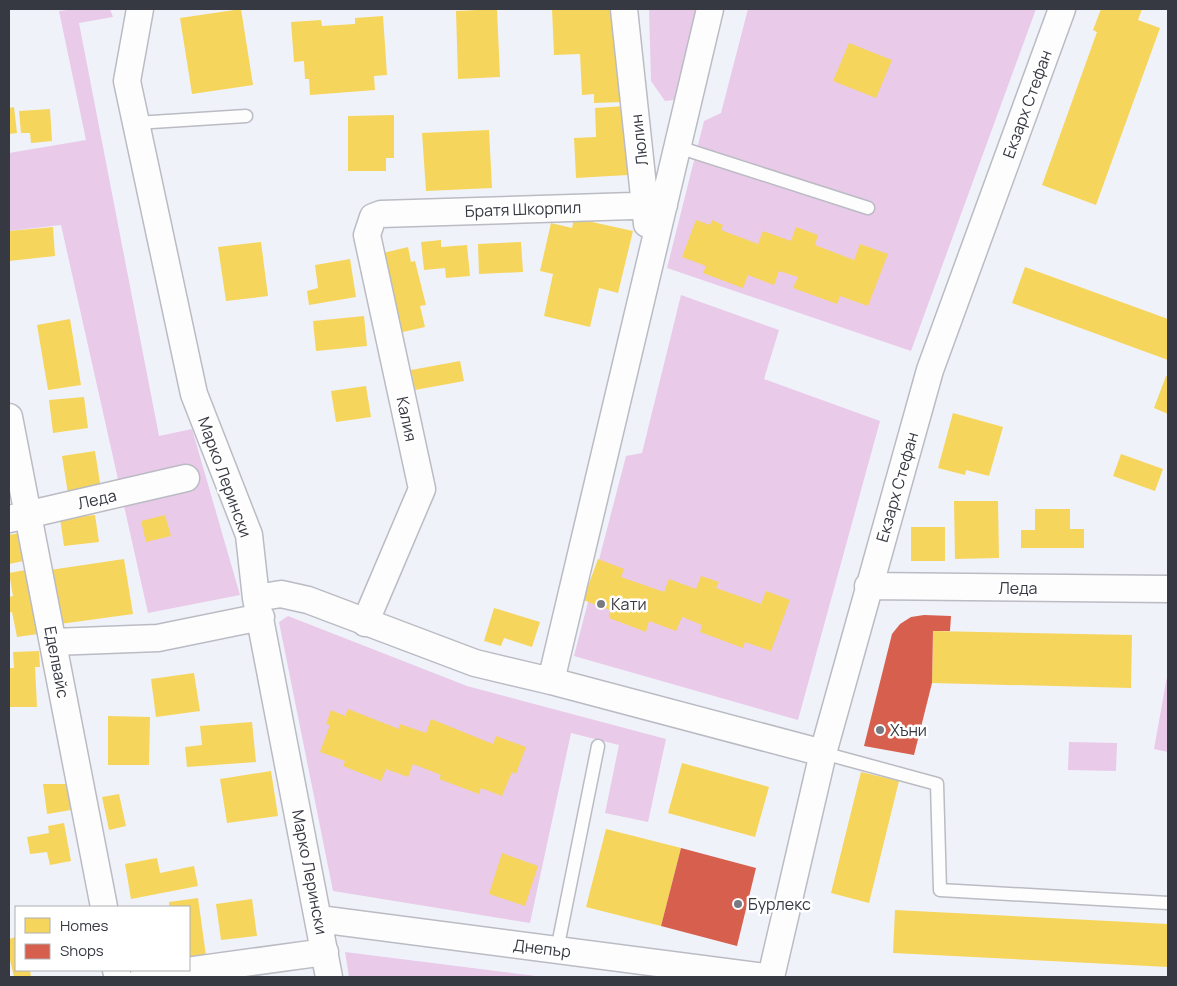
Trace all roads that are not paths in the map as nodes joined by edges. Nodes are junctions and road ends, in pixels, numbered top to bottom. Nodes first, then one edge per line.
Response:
1 (140, 9) edge
2 (624, 9) edge
3 (710, 9) edge
4 (1062, 9) edge
5 (246, 116) dead end
6 (136, 123) junction
7 (678, 147) junction
8 (656, 205) junction
9 (868, 208) dead end
10 (381, 214) joint
11 (9, 417) edge
12 (186, 478) dead end
13 (19, 517) edge
14 (868, 586) junction
15 (1168, 589) edge
16 (259, 608) junction
17 (365, 623) junction
18 (53, 642) junction
19 (551, 681) junction
20 (598, 746) dead end
21 (823, 753) junction
22 (1168, 903) edge
23 (104, 906) edge
24 (319, 919) junction
25 (556, 950) junction
26 (327, 965) edge
27 (143, 977) edge
28 (765, 977) edge
29 (771, 977) edge

1 - 6 street, Марко Лерински
2 - 8 street, Люлин
3 - 7 street
4 - 14 street, Екзарх Стефан
5 - 6 lane
6 - 16 street, Марко Лерински
7 - 8 street
7 - 9 lane
8 - 10 street, Братя Шкорпил
8 - 19 street
10 - 17 street, Калия
11 - 13 street, Еделвайс
12 - 13 street, Леда
13 - 18 street, Еделвайс
14 - 15 street, Леда
14 - 21 street, Екзарх Стефан
16 - 17 street
16 - 18 street
16 - 24 street, Марко Лерински
17 - 19 street
18 - 23 street, Еделвайс
19 - 21 street
20 - 25 lane
21 - 22 lane
21 - 29 street, Екзарх Стефан
24 - 25 street, Днепър
24 - 26 street, Марко Лерински
25 - 28 street, Днепър
26 - 27 street

